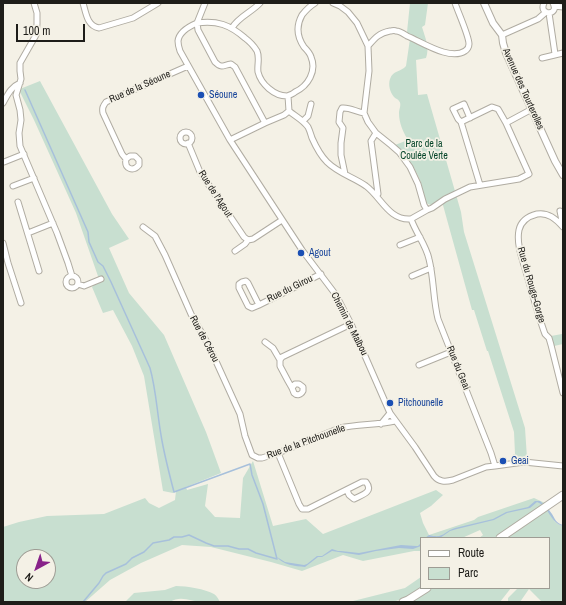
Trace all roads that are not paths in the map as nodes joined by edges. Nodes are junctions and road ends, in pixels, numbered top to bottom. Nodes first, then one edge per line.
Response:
1 (34, 3) edge
2 (83, 3) edge
3 (158, 3) edge
4 (205, 3) edge
5 (260, 3) edge
6 (315, 3) edge
7 (333, 3) edge
8 (455, 3) edge
9 (484, 3) edge
10 (543, 3) edge
11 (554, 5) edge
12 (563, 7) edge
13 (548, 13) junction
14 (197, 23) junction
15 (232, 28) junction
16 (502, 35) junction
17 (368, 46) junction
18 (563, 53) edge
19 (555, 54) junction
20 (542, 58) dead end
21 (188, 66) junction
22 (20, 83) junction
23 (288, 96) junction
24 (3, 103) edge
25 (311, 104) dead end
26 (532, 109) junction
27 (289, 111) junction
28 (364, 113) junction
29 (470, 118) junction
30 (303, 121) junction
31 (461, 122) junction
32 (266, 123) junction
33 (506, 123) junction
34 (376, 133) junction
35 (230, 140) junction
36 (188, 143) dead end
37 (24, 154) junction
38 (126, 159) dead end
39 (4, 162) dead end
40 (345, 174) junction
41 (563, 175) edge
42 (34, 178) junction
43 (480, 185) junction
44 (13, 186) dead end
45 (376, 195) junction
46 (18, 202) dead end
47 (427, 210) junction
48 (560, 212) dead end
49 (411, 219) junction
50 (282, 220) junction
51 (52, 223) junction
52 (143, 227) dead end
53 (563, 227) edge
54 (28, 233) junction
55 (420, 237) junction
56 (248, 240) junction
57 (3, 243) edge
58 (400, 246) dead end
59 (235, 251) dead end
60 (431, 268) junction
61 (39, 271) dead end
62 (321, 274) junction
63 (72, 276) junction
64 (412, 276) dead end
65 (100, 279) dead end
66 (78, 284) junction
67 (21, 303) dead end
68 (259, 305) junction
69 (351, 324) junction
70 (265, 342) dead end
71 (451, 352) junction
72 (280, 360) junction
73 (420, 365) dead end
74 (292, 388) dead end
75 (563, 393) edge
76 (390, 413) junction
77 (395, 421) junction
78 (381, 424) junction
79 (278, 453) junction
80 (255, 457) joint
81 (495, 466) junction
82 (563, 466) edge
83 (346, 490) dead end
84 (563, 495) edge
85 (501, 537) edge
86 (425, 589) edge
87 (403, 602) edge

1 - 22 street
2 - 3 street
4 - 14 street
5 - 15 street
6 - 23 street
7 - 17 street
8 - 17 street
9 - 16 street, Avenue des Tourterelles
10 - 13 street
11 - 12 street
11 - 13 street
13 - 16 street
13 - 19 street
14 - 15 street
14 - 21 street, Chemin de Malbou
14 - 32 street
15 - 23 street
16 - 26 street, Avenue des Tourterelles
17 - 28 street
18 - 19 street
19 - 20 street
21 - 35 street, Chemin de Malbou
21 - 38 street, Rue de la Séoune
22 - 24 street
22 - 37 street
23 - 27 street
25 - 30 street
26 - 33 street
26 - 41 street, Avenue des Tourterelles
27 - 30 street
27 - 32 street
28 - 34 street
28 - 40 street
29 - 31 street
29 - 31 street
29 - 33 street
30 - 40 street
31 - 43 street
32 - 35 street
33 - 43 street
34 - 45 street
34 - 47 street
35 - 50 street, Chemin de Malbou
36 - 56 street, Rue de l'Agout
37 - 39 street
37 - 42 street
40 - 45 street
42 - 44 street
42 - 51 street
43 - 47 street
45 - 49 street
46 - 54 street
47 - 49 street
48 - 53 street
49 - 55 street, Rue du Geai
50 - 56 street
50 - 62 street, Chemin de Malbou
51 - 54 street
51 - 63 street
52 - 80 street, Rue de Cérou
53 - 75 street, Rue du Rouge-Gorge
54 - 61 street
55 - 58 street
55 - 60 street, Rue du Geai
56 - 59 street
57 - 67 street
60 - 64 street
60 - 71 street, Rue du Geai
62 - 68 street, Rue du Girou
62 - 69 street, Chemin de Malbou
63 - 66 street
63 - 66 street
65 - 66 street
68 - 68 street, Rue du Girou
69 - 72 street
69 - 76 street, Chemin de Malbou
70 - 72 street
71 - 73 street
71 - 81 street, Rue du Geai
72 - 74 street
76 - 77 street, Chemin de Malbou
76 - 78 street
77 - 78 street, Rue de la Pitchounelle
77 - 81 street, Chemin de Malbou
78 - 79 street, Rue de la Pitchounelle
79 - 80 street, Rue de la Pitchounelle
79 - 83 street
81 - 82 street, Chemin de Malbou
84 - 85 main road
86 - 87 main road

